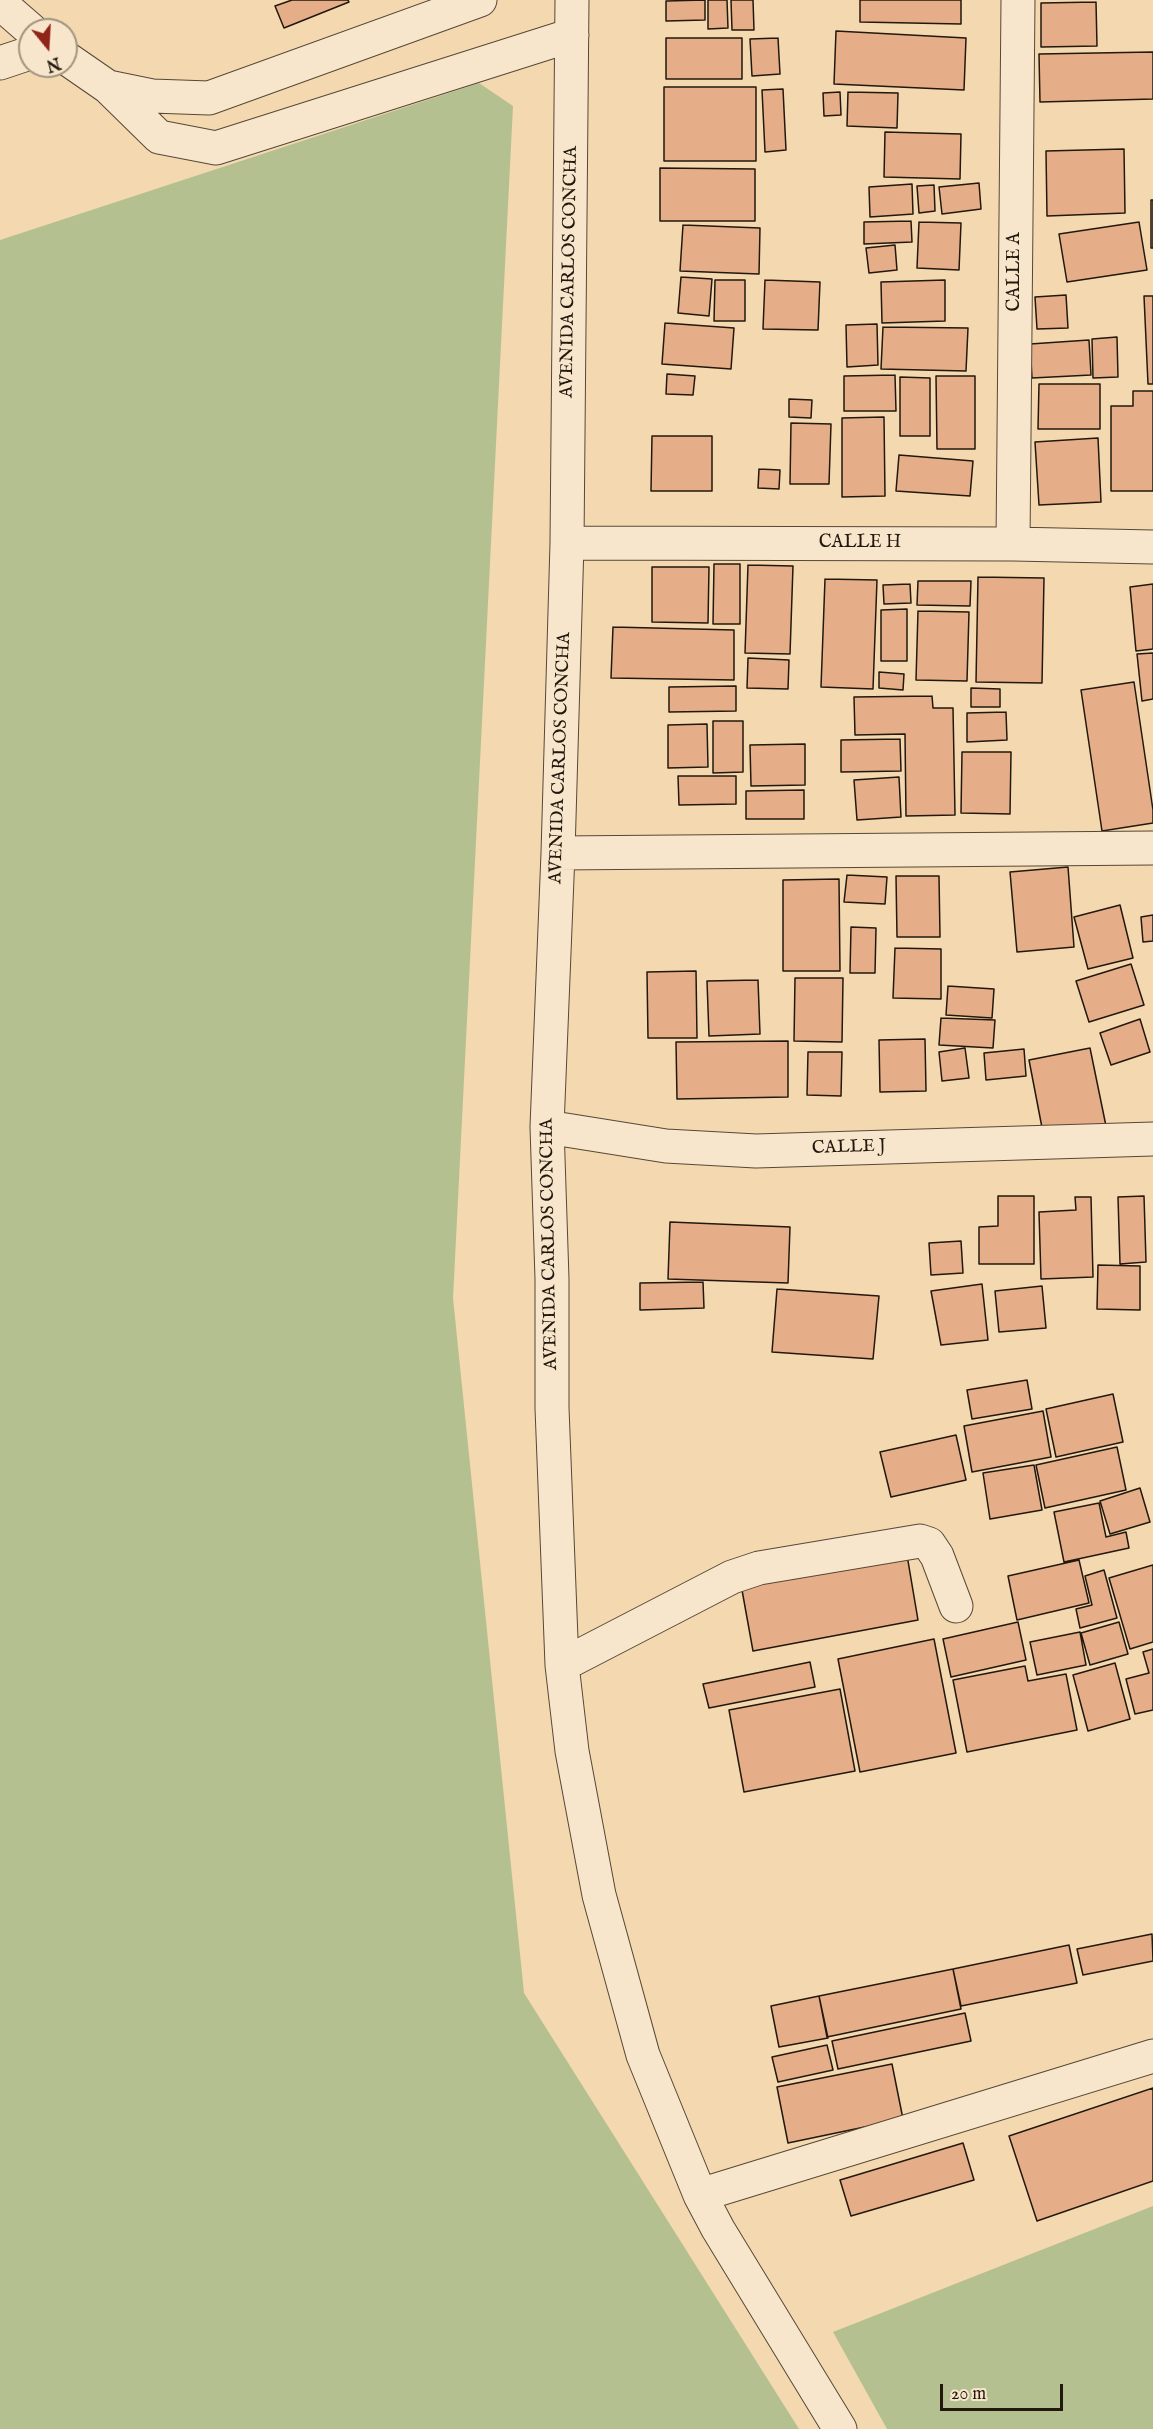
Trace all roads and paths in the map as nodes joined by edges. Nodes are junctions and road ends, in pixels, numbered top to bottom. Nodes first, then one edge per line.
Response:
1 (32, 0) edge
2 (480, 0) edge
3 (572, 0) edge
4 (1018, 0) edge
5 (0, 3) edge
6 (39, 18) edge
7 (18, 19) edge
8 (572, 35) junction
9 (18, 57) edge
10 (0, 63) edge
11 (78, 66) edge
12 (108, 87) junction
13 (567, 543) junction
14 (1013, 544) junction
15 (1153, 547) edge
16 (1153, 848) edge
17 (558, 853) junction
18 (547, 1127) junction
19 (1153, 1139) edge
20 (956, 1606) dead end
21 (562, 1665) junction
22 (1153, 2056) edge
23 (700, 2195) junction
24 (840, 2429) edge

1 - 6 street
2 - 12 street
3 - 8 street, AVENIDA CARLOS CONCHA
4 - 14 street, CALLE A
5 - 7 street
8 - 12 street
8 - 13 street, AVENIDA CARLOS CONCHA
9 - 10 street
11 - 12 street
13 - 14 street, CALLE H
13 - 17 street, AVENIDA CARLOS CONCHA
14 - 15 street, CALLE H
16 - 17 street
17 - 18 street, AVENIDA CARLOS CONCHA
18 - 19 street, CALLE J
18 - 21 street, AVENIDA CARLOS CONCHA
20 - 21 street
21 - 23 street, AVENIDA CARLOS CONCHA
22 - 23 street
23 - 24 street, AVENIDA CARLOS CONCHA

